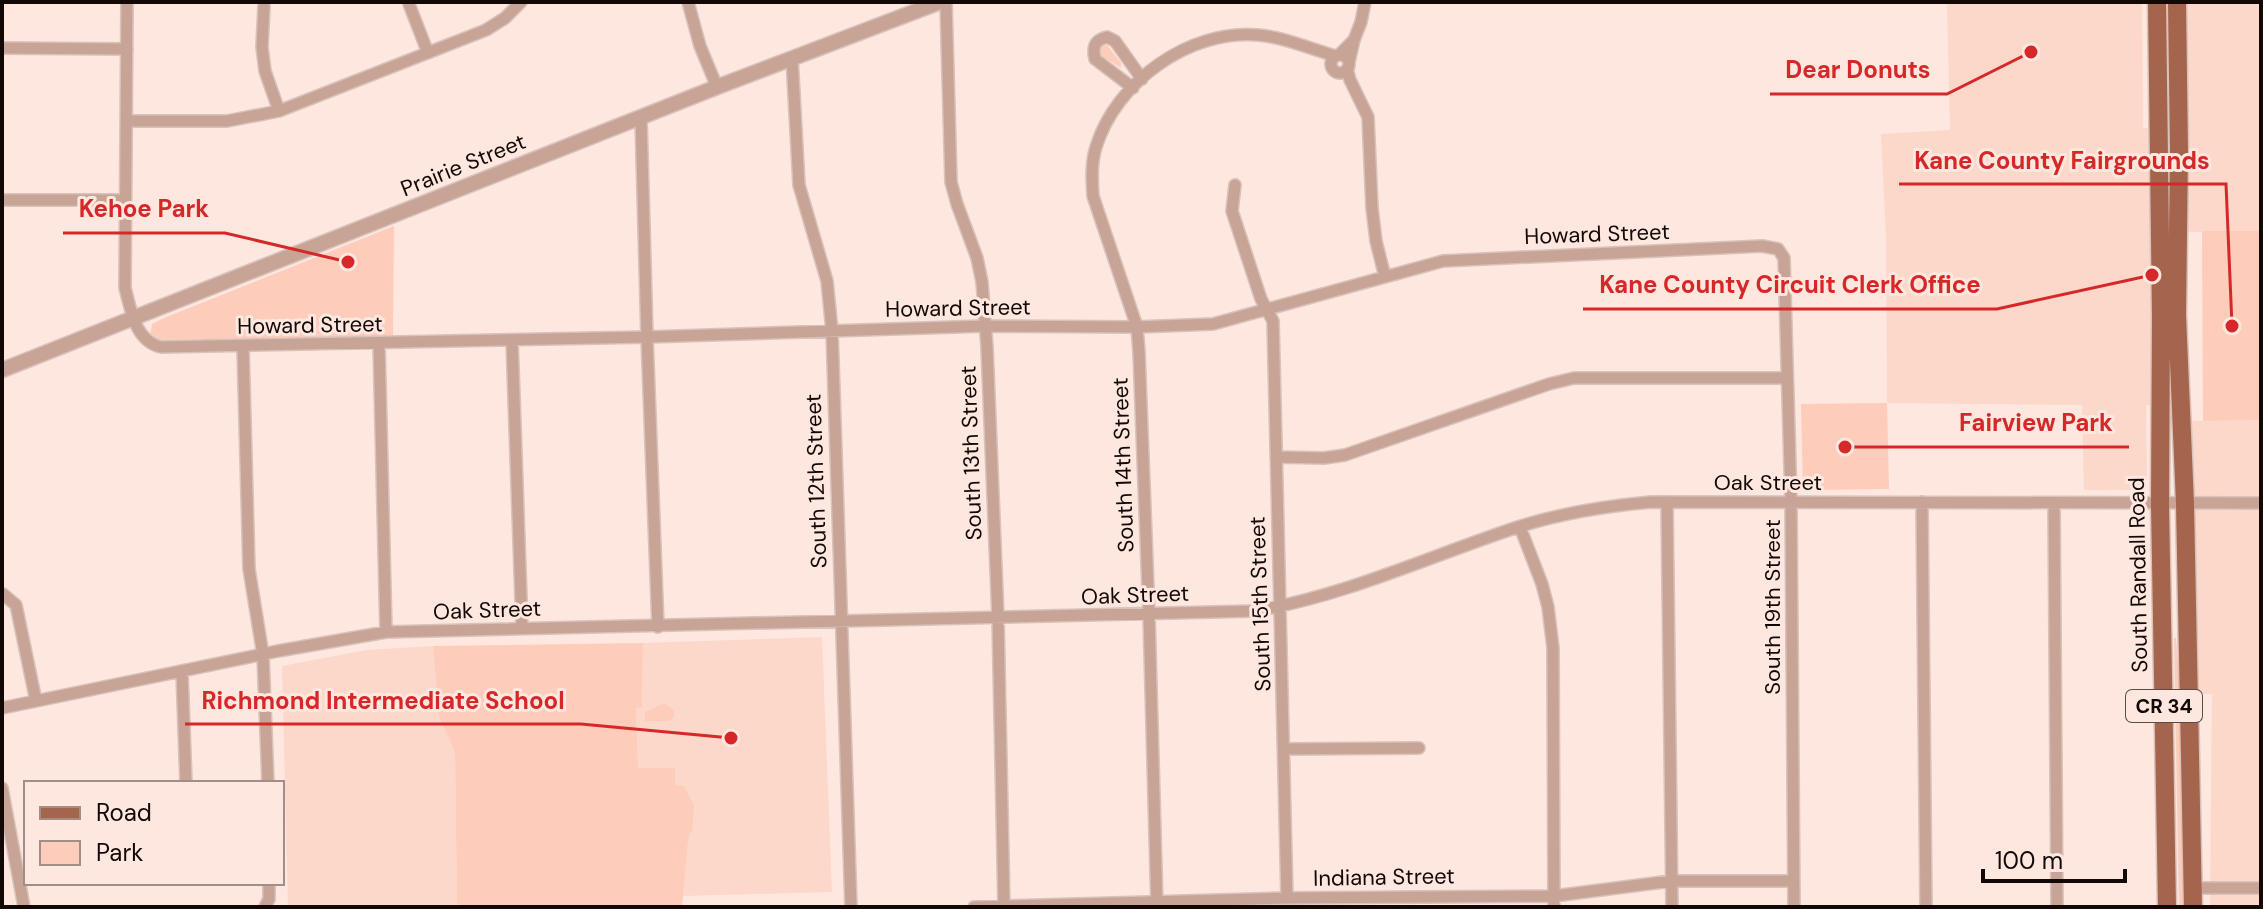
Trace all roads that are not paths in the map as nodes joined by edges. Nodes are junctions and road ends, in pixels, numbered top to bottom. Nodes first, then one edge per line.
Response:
1 (127, 2) edge
2 (521, 2) edge
3 (688, 2) edge
4 (943, 2) edge
5 (1365, 2) edge
6 (2157, 2) edge
7 (2177, 2) edge
8 (409, 4) edge
9 (264, 6) dead end
10 (2, 48) edge
11 (127, 49) junction
12 (428, 53) junction
13 (792, 58) junction
14 (1340, 64) junction
15 (717, 87) junction
16 (279, 111) junction
17 (641, 118) junction
18 (126, 121) junction
19 (1235, 185) dead end
20 (2, 200) edge
21 (125, 200) junction
22 (1784, 258) joint
23 (1385, 277) junction
24 (1267, 310) junction
25 (133, 319) junction
26 (985, 326) junction
27 (1137, 327) junction
28 (832, 331) junction
29 (647, 337) junction
30 (512, 340) junction
31 (379, 343) junction
32 (243, 347) junction
33 (2, 370) edge
34 (1787, 378) junction
35 (1276, 457) junction
36 (1667, 502) junction
37 (1791, 502) junction
38 (1922, 502) junction
39 (2054, 503) junction
40 (2261, 503) edge
41 (2160, 504) junction
42 (2185, 504) junction
43 (1520, 527) junction
44 (3, 594) edge
45 (1280, 607) junction
46 (1149, 615) junction
47 (998, 618) junction
48 (841, 622) junction
49 (658, 627) junction
50 (522, 628) junction
51 (386, 632) junction
52 (263, 655) junction
53 (182, 672) junction
54 (36, 701) junction
55 (2, 708) edge
56 (1419, 748) dead end
57 (1284, 749) junction
58 (186, 781) edge
59 (268, 781) edge
60 (2, 788) edge
61 (1671, 881) junction
62 (1793, 881) junction
63 (269, 885) edge
64 (2193, 888) junction
65 (2261, 888) edge
66 (1287, 898) junction
67 (1554, 901) edge
68 (1157, 904) edge
69 (1004, 906) edge
70 (24, 907) edge
71 (265, 907) edge
72 (851, 907) edge
73 (974, 907) edge
74 (1672, 907) edge
75 (1794, 907) edge
76 (1926, 907) edge
77 (2057, 907) edge
78 (2167, 907) edge
79 (2193, 907) edge

1 - 11 street
2 - 12 street
3 - 15 street
4 - 13 street, Prairie Street
4 - 26 street, South 13th Street
5 - 14 street
6 - 41 main road, South Randall Road / CR 34
7 - 42 main road, CR 34
8 - 12 street
9 - 16 street
10 - 11 street
11 - 18 street
12 - 16 street
13 - 15 street, Prairie Street
13 - 28 street, South 12th Street
14 - 23 street
14 - 27 street, South 14th Street
15 - 17 street, Prairie Street
16 - 18 street
17 - 25 street, Prairie Street
17 - 29 street
18 - 21 street
19 - 24 street, South 15th Street
20 - 21 street
21 - 25 street
22 - 23 street, Howard Street
22 - 34 street, South 19th Street
23 - 24 street, Howard Street
24 - 27 street, Howard Street
24 - 35 street, South 15th Street
25 - 32 street, Howard Street
25 - 33 street, Prairie Street
26 - 27 street, Howard Street
26 - 28 street, Howard Street
26 - 47 street, South 13th Street
27 - 46 street, South 14th Street
28 - 29 street, Howard Street
28 - 48 street, South 12th Street
29 - 30 street, Howard Street
29 - 49 street
30 - 31 street, Howard Street
30 - 50 street
31 - 32 street, Howard Street
31 - 51 street
32 - 52 street
34 - 35 street
34 - 37 street, South 19th Street
35 - 45 street, South 15th Street
36 - 37 street, Oak Street
36 - 43 street, Oak Street
36 - 61 street
37 - 38 street, Oak Street
37 - 62 street, South 19th Street
38 - 39 street, Oak Street
38 - 76 street
39 - 41 street, Oak Street
39 - 77 street
40 - 42 street, Oak Street
41 - 42 street, Oak Street
41 - 78 main road, South Randall Road / CR 34
42 - 64 main road, CR 34
43 - 45 street, Oak Street
43 - 67 street
44 - 54 street
45 - 46 street, Oak Street
45 - 57 street, South 15th Street
46 - 47 street, Oak Street
46 - 68 street, South 14th Street
47 - 48 street, Oak Street
47 - 69 street, South 13th Street
48 - 49 street, Oak Street
48 - 72 street, South 12th Street
49 - 50 street, Oak Street
50 - 51 street, Oak Street
51 - 52 street, Oak Street
52 - 53 street, Oak Street
52 - 59 street
53 - 54 street, Oak Street
53 - 58 street
54 - 55 street, Oak Street
56 - 57 street
57 - 66 street, South 15th Street
60 - 70 street
61 - 62 street, Indiana Street
61 - 67 street, Indiana Street
61 - 74 street
62 - 75 street, South 19th Street
63 - 71 street
64 - 65 street
64 - 79 main road, CR 34
66 - 67 street, Indiana Street
66 - 68 street, Indiana Street
68 - 69 street, Indiana Street
69 - 73 street, Indiana Street

